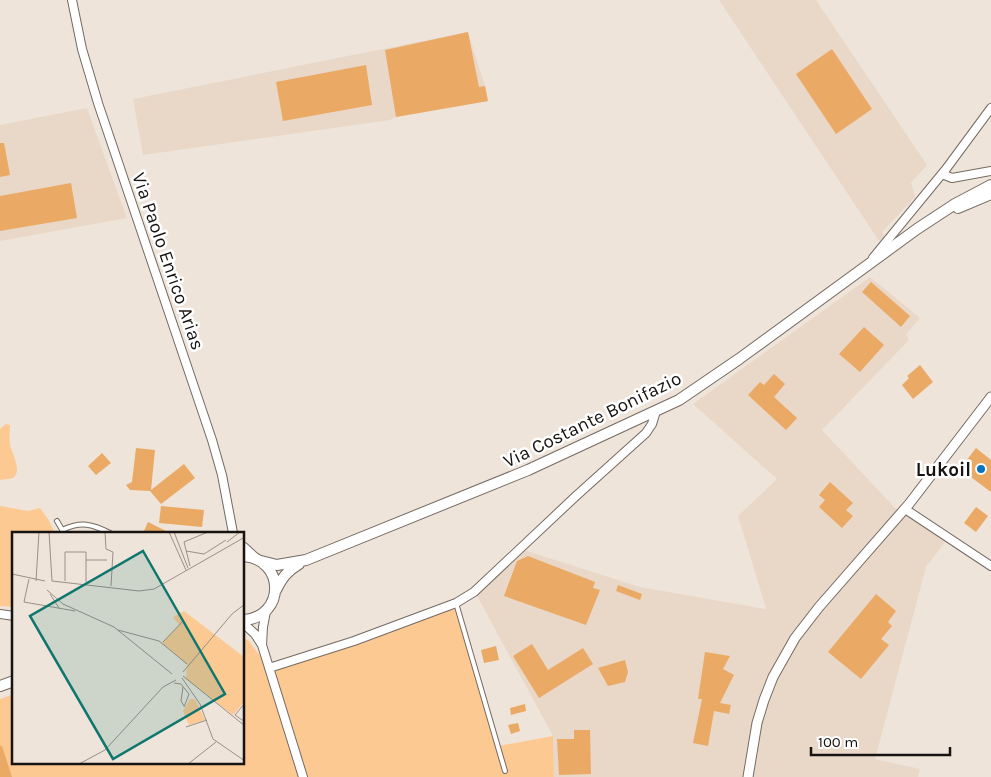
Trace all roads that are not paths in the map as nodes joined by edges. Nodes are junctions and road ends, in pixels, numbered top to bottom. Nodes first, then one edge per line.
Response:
1 (72, 0) edge
2 (991, 108) edge
3 (991, 171) edge
4 (942, 174) junction
5 (991, 185) edge
6 (991, 194) edge
7 (917, 229) junction
8 (870, 261) junction
9 (991, 397) edge
10 (656, 411) junction
11 (905, 510) junction
12 (57, 521) dead end
13 (63, 532) edge
14 (108, 532) edge
15 (233, 532) edge
16 (245, 548) edge
17 (245, 556) edge
18 (259, 560) junction
19 (306, 560) junction
20 (991, 566) edge
21 (275, 591) junction
22 (456, 603) junction
23 (266, 611) junction
24 (245, 620) edge
25 (245, 625) edge
26 (262, 645) junction
27 (269, 668) junction
28 (12, 682) edge
29 (0, 686) edge
30 (505, 771) dead end
31 (303, 777) edge
32 (748, 777) edge

1 - 15 street, Via Paolo Enrico Arias
2 - 4 street
3 - 4 street
4 - 8 street
5 - 7 main road
6 - 7 main road
7 - 8 main road, Via Costante Bonifazio
8 - 10 main road, Via Costante Bonifazio
9 - 11 street
10 - 19 main road, Via Costante Bonifazio
10 - 22 street
11 - 20 street
11 - 32 street
12 - 13 lane
13 - 14 lane
16 - 18 street
17 - 18 main road
18 - 19 main road
18 - 21 main road
19 - 21 main road
21 - 23 main road
22 - 27 street
22 - 30 lane
23 - 24 main road
23 - 26 street
25 - 26 street
26 - 27 street
27 - 31 street
28 - 29 main road

